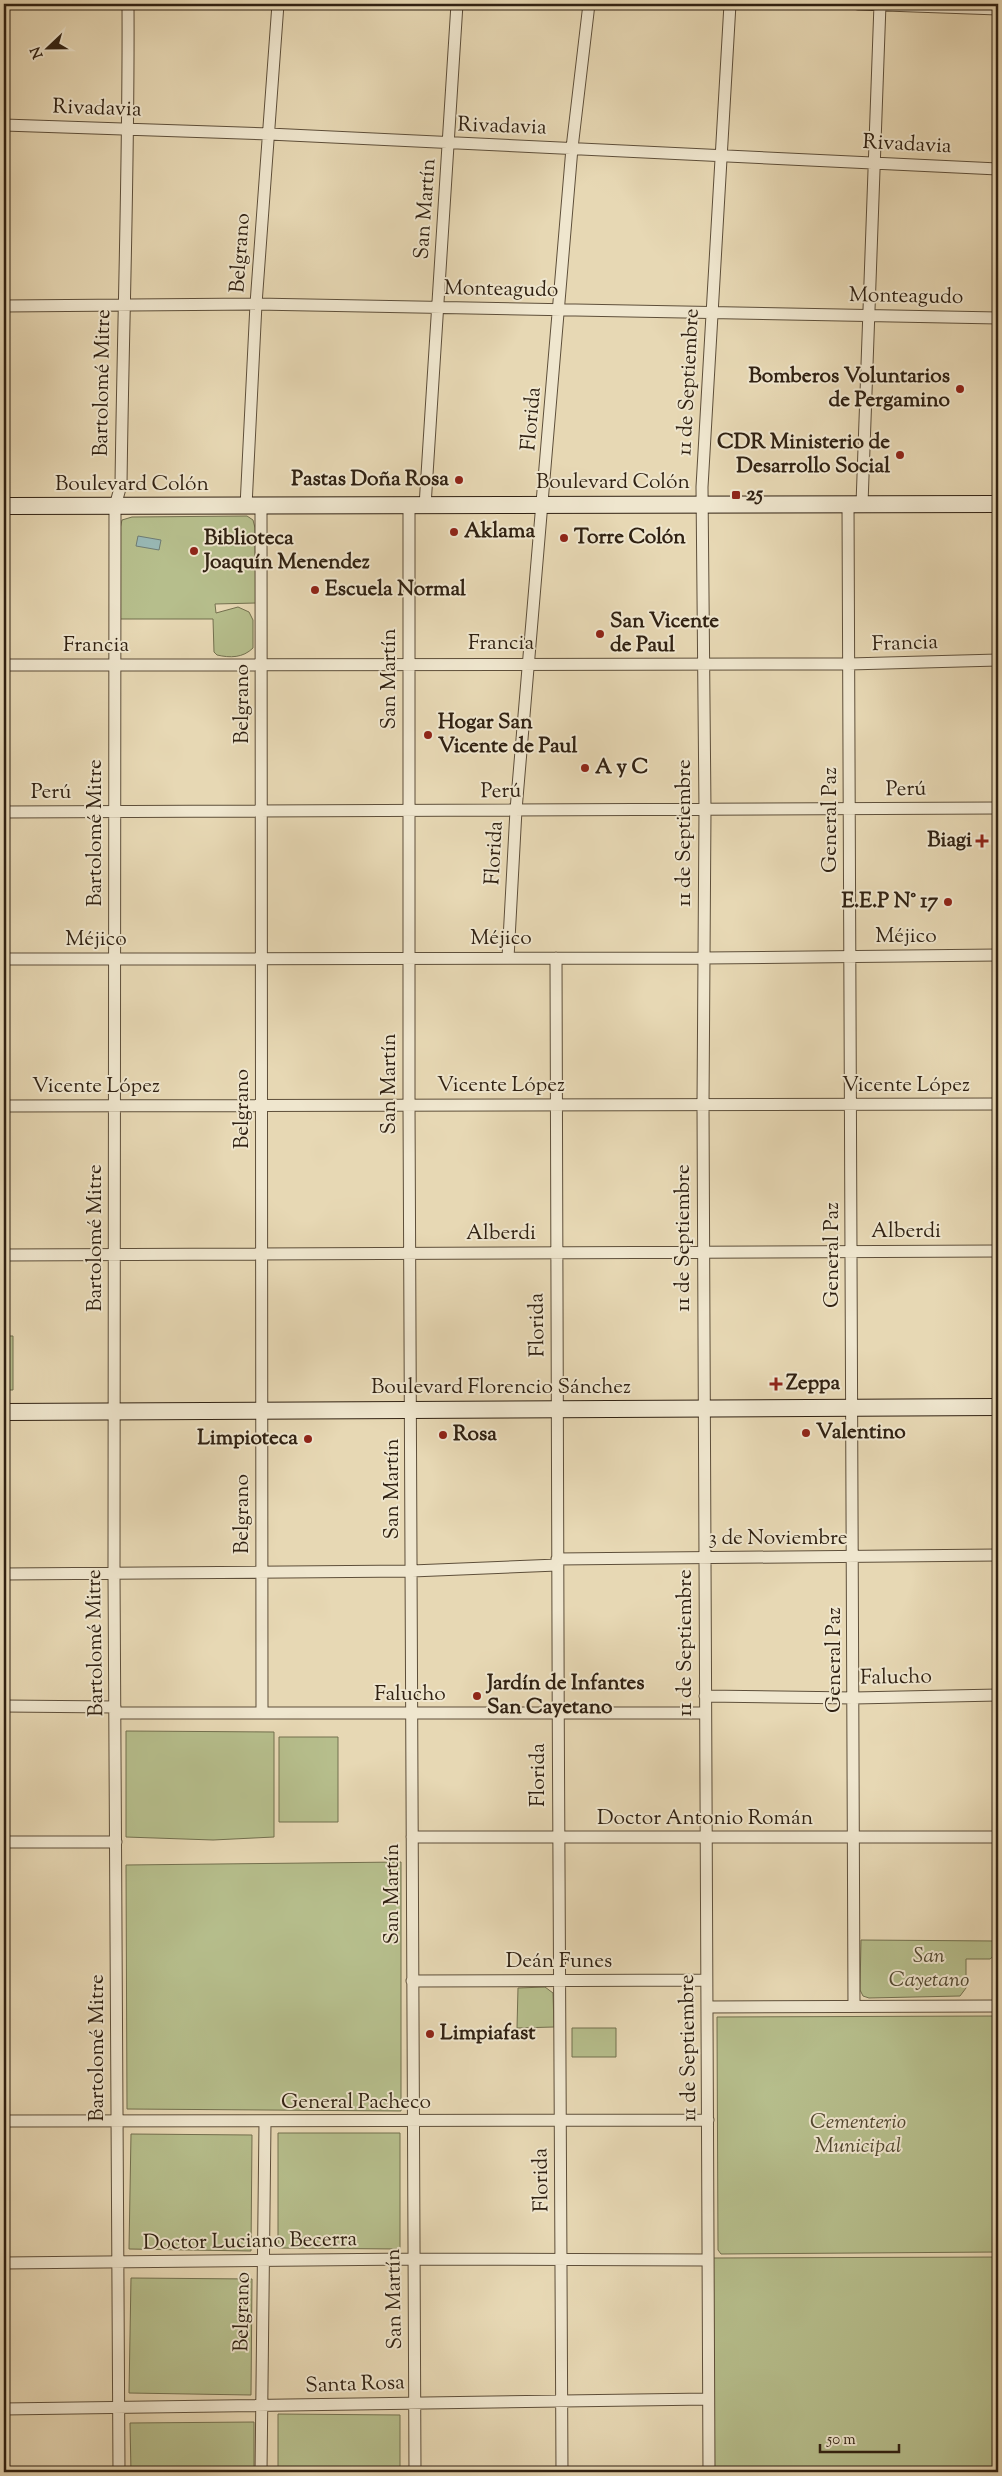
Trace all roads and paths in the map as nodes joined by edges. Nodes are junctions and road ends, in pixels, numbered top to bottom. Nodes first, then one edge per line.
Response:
1 (128, 4) edge
2 (278, 4) edge
3 (457, 4) edge
4 (589, 4) edge
5 (730, 4) edge
6 (858, 4) edge
7 (880, 4) edge
8 (998, 9) edge
9 (4, 125) edge
10 (129, 128) junction
11 (269, 134) junction
12 (450, 145) junction
13 (572, 148) junction
14 (721, 155) junction
15 (874, 162) junction
16 (998, 169) edge
17 (123, 304) junction
18 (256, 304) junction
19 (4, 306) edge
20 (438, 308) junction
21 (560, 310) junction
22 (712, 313) junction
23 (868, 315) junction
24 (998, 318) edge
25 (543, 504) junction
26 (703, 504) junction
27 (855, 504) junction
28 (998, 504) edge
29 (4, 506) edge
30 (115, 506) junction
31 (254, 506) junction
32 (417, 506) junction
33 (998, 660) edge
34 (409, 663) junction
35 (528, 663) junction
36 (114, 664) junction
37 (262, 664) junction
38 (702, 664) junction
39 (849, 664) junction
40 (4, 665) edge
41 (998, 808) edge
42 (516, 810) junction
43 (705, 810) junction
44 (850, 810) junction
45 (4, 812) edge
46 (262, 812) junction
47 (409, 812) junction
48 (114, 813) junction
49 (998, 955) edge
50 (850, 956) junction
51 (4, 958) edge
52 (115, 958) junction
53 (263, 958) junction
54 (409, 958) junction
55 (508, 958) junction
56 (556, 958) junction
57 (703, 958) junction
58 (851, 1104) junction
59 (998, 1104) edge
60 (409, 1105) junction
61 (556, 1105) junction
62 (702, 1105) junction
63 (4, 1106) edge
64 (115, 1106) junction
65 (262, 1106) junction
66 (852, 1251) junction
67 (998, 1251) edge
68 (410, 1252) junction
69 (556, 1252) junction
70 (703, 1252) junction
71 (261, 1253) junction
72 (4, 1255) edge
73 (114, 1255) junction
74 (998, 1407) edge
75 (704, 1408) junction
76 (853, 1408) junction
77 (558, 1409) junction
78 (114, 1410) junction
79 (411, 1410) junction
80 (262, 1411) junction
81 (4, 1412) edge
82 (998, 1555) edge
83 (854, 1557) junction
84 (705, 1558) junction
85 (557, 1562) junction
86 (412, 1571) junction
87 (262, 1572) junction
88 (114, 1573) junction
89 (4, 1574) edge
90 (998, 1695) edge
91 (705, 1696) junction
92 (854, 1698) junction
93 (4, 1706) edge
94 (115, 1710) junction
95 (262, 1712) junction
96 (557, 1713) junction
97 (705, 1713) junction
98 (412, 1714) junction
99 (412, 1837) junction
100 (998, 1837) edge
101 (558, 1838) junction
102 (706, 1838) junction
103 (853, 1838) junction
104 (4, 1842) edge
105 (116, 1842) junction
106 (706, 1980) junction
107 (412, 1981) junction
108 (559, 1981) junction
109 (707, 2006) junction
110 (854, 2006) junction
111 (998, 2006) edge
112 (708, 2120) junction
113 (118, 2121) junction
114 (4, 2122) edge
115 (265, 2122) junction
116 (413, 2122) junction
117 (560, 2122) junction
118 (413, 2259) junction
119 (263, 2260) junction
120 (563, 2260) junction
121 (707, 2260) junction
122 (118, 2262) junction
123 (4, 2263) edge
124 (708, 2399) junction
125 (562, 2400) junction
126 (415, 2402) junction
127 (261, 2406) junction
128 (118, 2407) junction
129 (4, 2408) edge
130 (119, 2472) edge
131 (260, 2472) edge
132 (415, 2472) edge
133 (562, 2472) edge
134 (709, 2472) edge

1 - 10 street, Bartolomé Mitre
2 - 11 street, Belgrano
3 - 12 street, San Martín
4 - 13 street, Florida
5 - 14 street, 11 de Septiembre
6 - 7 street
7 - 8 street
7 - 15 street, General Paz
9 - 10 street, Rivadavia
10 - 11 street, Rivadavia
10 - 17 street, Bartolomé Mitre
11 - 12 street, Rivadavia
11 - 18 street, Belgrano
12 - 13 street, Rivadavia
12 - 20 street, San Martín
13 - 14 street, Rivadavia
13 - 21 street, Florida
14 - 15 street, Rivadavia
14 - 22 street, 11 de Septiembre
15 - 16 street, Rivadavia
15 - 23 street, General Paz
17 - 18 street, Monteagudo
17 - 19 street, Monteagudo
17 - 30 street, Bartolomé Mitre
18 - 20 street, Monteagudo
18 - 31 street, Belgrano
20 - 21 street, Monteagudo
20 - 32 street, San Martín
21 - 22 street, Monteagudo
21 - 25 street, Florida
22 - 23 street, Monteagudo
22 - 26 street, 11 de Septiembre
23 - 24 street, Monteagudo
23 - 27 street, General Paz
25 - 26 main road, Boulevard Colón
25 - 32 main road, Boulevard Colón
25 - 35 street, Florida
26 - 27 main road, Boulevard Colón
26 - 38 street, 11 de Septiembre
27 - 28 main road, Boulevard Colón
27 - 39 street, General Paz
29 - 30 main road, Boulevard Colón
30 - 31 main road, Boulevard Colón
30 - 36 street, Bartolomé Mitre
31 - 32 main road, Boulevard Colón
31 - 37 street, Belgrano
32 - 34 street, San Martín
33 - 39 street, Francia
34 - 35 street, Francia
34 - 37 street, Francia
34 - 47 street, San Martín
35 - 38 street, Francia
35 - 42 street, Florida
36 - 37 street, Francia
36 - 40 street, Francia
36 - 48 street, Bartolomé Mitre
37 - 46 street, Belgrano
38 - 39 street, Francia
38 - 43 street, 11 de Septiembre
39 - 44 street, General Paz
41 - 44 street, Perú
42 - 43 street, Perú
42 - 47 street, Perú
42 - 55 street, Florida
43 - 44 street, Perú
43 - 57 street, 11 de Septiembre
44 - 50 street, General Paz
45 - 48 street, Perú
46 - 47 street, Perú
46 - 48 street, Perú
46 - 53 street, Belgrano
47 - 54 street, San Martín
48 - 52 street, Bartolomé Mitre
49 - 50 street, Méjico
50 - 57 street, Méjico
50 - 58 street, General Paz
51 - 52 street, Méjico
52 - 53 street, Méjico
52 - 64 street, Bartolomé Mitre
53 - 54 street, Méjico
53 - 65 street, Belgrano
54 - 55 street, Méjico
54 - 60 street, San Martín
55 - 56 street, Méjico
56 - 57 street, Méjico
56 - 61 street, Florida
57 - 62 street, 11 de Septiembre
58 - 59 street, Vicente López
58 - 62 street, Vicente López
58 - 66 street, General Paz
60 - 61 street, Vicente López
60 - 65 street, Vicente López
60 - 68 street, San Martín
61 - 62 street, Vicente López
61 - 69 street, Florida
62 - 70 street, 11 de Septiembre
63 - 64 street, Vicente López
64 - 65 street, Vicente López
64 - 73 street, Bartolomé Mitre
65 - 71 street, Belgrano
66 - 67 street, Alberdi
66 - 70 street, Alberdi
66 - 76 street, General Paz
68 - 69 street, Alberdi
68 - 71 street, Alberdi
68 - 79 street, San Martín
69 - 70 street, Alberdi
69 - 77 street, Florida
70 - 75 street, 11 de Septiembre
71 - 73 street, Alberdi
71 - 80 street, Belgrano
72 - 73 street, Alberdi
73 - 78 street, Bartolomé Mitre
74 - 76 main road, Boulevard Florencio Sánchez
75 - 76 main road, Boulevard Florencio Sánchez
75 - 77 main road, Boulevard Florencio Sánchez
75 - 84 street, 11 de Septiembre
76 - 83 street, General Paz
77 - 79 main road, Boulevard Florencio Sánchez
77 - 85 street, Florida
78 - 80 main road, Boulevard Florencio Sánchez
78 - 81 main road, Boulevard Florencio Sánchez
78 - 88 street, Bartolomé Mitre
79 - 80 main road, Boulevard Florencio Sánchez
79 - 86 street, San Martín
80 - 87 street, Belgrano
82 - 83 street, 3 de Noviembre
83 - 84 street, 3 de Noviembre
83 - 92 street, General Paz
84 - 85 street, 3 de Noviembre
84 - 91 street, 11 de Septiembre
85 - 86 street, 3 de Noviembre
85 - 96 street, Florida
86 - 87 street, 3 de Noviembre
86 - 98 street, San Martín
87 - 88 street, 3 de Noviembre
87 - 95 street, Belgrano
88 - 89 street, 3 de Noviembre
88 - 94 street, Bartolomé Mitre
90 - 92 street, Falucho
91 - 92 street, Falucho
91 - 97 street, 11 de Septiembre
92 - 103 street, General Paz
93 - 94 street, Falucho
94 - 95 street, Falucho
94 - 105 street, Bartolomé Mitre
95 - 98 street, Falucho
96 - 97 street, Falucho
96 - 98 street, Falucho
96 - 101 street, Florida
97 - 102 street, 11 de Septiembre
98 - 99 street, San Martín
99 - 101 street, Doctor Antonio Román
99 - 107 street, San Martín
100 - 103 street, Doctor Antonio Román
101 - 102 street, Doctor Antonio Román
101 - 108 street, Florida
102 - 103 street, Doctor Antonio Román
102 - 106 street, 11 de Septiembre
103 - 110 street, General Paz
104 - 105 street
105 - 113 street, Bartolomé Mitre
106 - 108 street, Deán Funes
106 - 109 street, 11 de Septiembre
107 - 108 street, Deán Funes
107 - 116 street, San Martín
108 - 117 street, Florida
109 - 110 street
109 - 112 street, 11 de Septiembre
110 - 111 street
112 - 117 street, General Pacheco
112 - 121 street, 11 de Septiembre
113 - 114 street, General Pacheco
113 - 115 street, General Pacheco
113 - 122 street, Bartolomé Mitre
115 - 116 street, General Pacheco
115 - 119 street, Belgrano
116 - 117 street, General Pacheco
116 - 118 street, San Martín
117 - 120 street, Florida
118 - 119 street, Doctor Luciano Becerra
118 - 120 street, Doctor Luciano Becerra
118 - 126 street, San Martín
119 - 122 street, Doctor Luciano Becerra
119 - 127 street, Belgrano
120 - 121 street, Doctor Luciano Becerra
120 - 125 street, Florida
121 - 124 street, 11 de Septiembre
122 - 123 street, Doctor Luciano Becerra
122 - 128 street, Bartolomé Mitre
124 - 125 street, Santa Rosa
124 - 134 street, 11 de Septiembre
125 - 126 street, Santa Rosa
125 - 133 street, Florida
126 - 127 street, Santa Rosa
126 - 132 street, San Martín
127 - 128 street, Santa Rosa
127 - 131 street, Belgrano
128 - 129 street, Santa Rosa
128 - 130 street, Bartolomé Mitre

